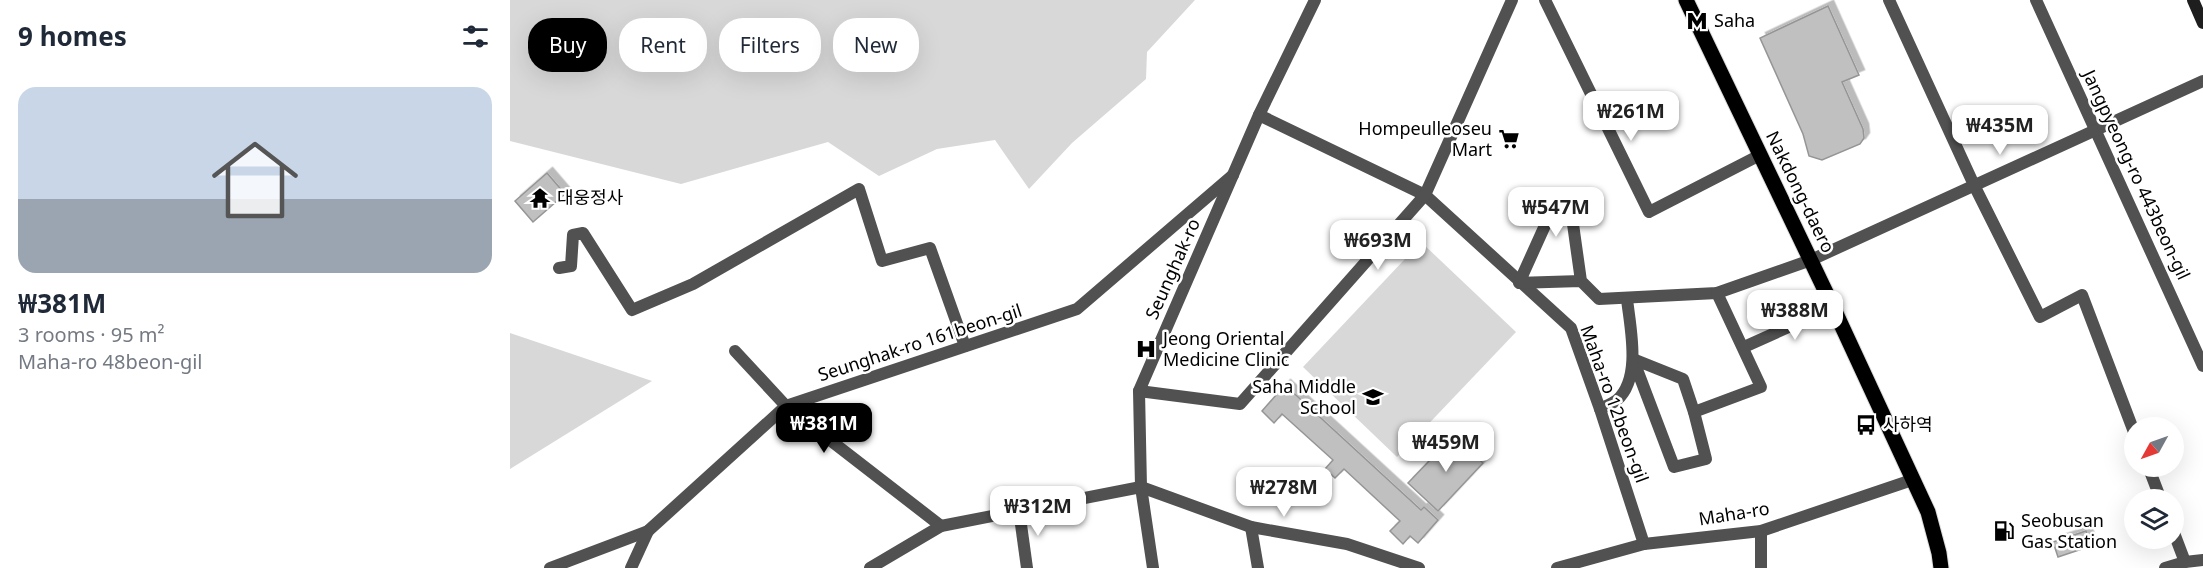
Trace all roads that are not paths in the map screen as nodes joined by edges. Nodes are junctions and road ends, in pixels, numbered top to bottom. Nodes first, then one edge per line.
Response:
1 (1315, 0) edge
2 (1512, 0) edge
3 (1545, 0) edge
4 (1686, 0) edge
5 (1889, 0) edge
6 (2036, 0) edge
7 (2193, 0) edge
8 (2203, 23) edge
9 (2203, 81) edge
10 (1259, 115) junction
11 (2095, 129) junction
12 (1760, 155) junction
13 (1234, 174) junction
14 (1974, 185) junction
15 (1425, 195) junction
16 (1811, 260) junction
17 (559, 268) dead end
18 (1581, 281) junction
19 (1519, 283) junction
20 (1717, 293) junction
21 (1627, 298) junction
22 (1833, 307) junction
23 (965, 346) junction
24 (1744, 347) junction
25 (735, 351) dead end
26 (1633, 359) junction
27 (2202, 359) edge
28 (1139, 391) junction
29 (786, 406) junction
30 (1600, 409) junction
31 (1694, 412) junction
32 (2128, 417) edge
33 (1912, 480) junction
34 (1141, 487) junction
35 (1019, 510) junction
36 (941, 526) junction
37 (1251, 527) junction
38 (648, 531) junction
39 (1761, 531) junction
40 (1644, 544) junction
41 (2180, 549) edge
42 (2203, 560) edge
43 (1383, 562) edge
44 (2185, 562) junction
45 (550, 568) edge
46 (631, 568) edge
47 (870, 568) edge
48 (1027, 568) edge
49 (1153, 568) edge
50 (1257, 568) edge
51 (1419, 568) edge
52 (1557, 568) edge
53 (1761, 568) edge
54 (1941, 568) edge
55 (2165, 568) edge

1 - 10 street, Seunghak-ro
2 - 15 street
3 - 12 street
4 - 12 main road, Nakdong-daero
5 - 14 street
6 - 11 street, Jangpyeong-ro 443beon-gil
7 - 8 main road
9 - 11 street
10 - 13 street, Seunghak-ro
10 - 15 street, Maha-ro 12beon-gil
11 - 14 street
11 - 27 street, Jangpyeong-ro 443beon-gil
12 - 16 main road, Nakdong-daero
13 - 23 street, Seunghak-ro 161beon-gil
13 - 28 street, Seunghak-ro
14 - 16 street
14 - 32 street
15 - 19 street, Maha-ro 12beon-gil
15 - 28 street
16 - 20 street
16 - 22 main road, Nakdong-daero
17 - 23 street
18 - 19 street
18 - 19 street
18 - 21 street
19 - 30 street, Maha-ro 12beon-gil
20 - 21 street
20 - 24 street
21 - 26 street
22 - 24 street
22 - 33 main road, Nakdong-daero
23 - 29 street, Seunghak-ro 161beon-gil
24 - 31 street
25 - 29 street
26 - 30 street
26 - 31 street
26 - 31 street
28 - 34 street, Seunghak-ro
29 - 36 street
29 - 38 street, Seunghak-ro 161beon-gil
30 - 40 street, Maha-ro 12beon-gil
33 - 39 street, Maha-ro
33 - 54 main road, Nakdong-daero
34 - 35 street
34 - 37 street
34 - 49 street, Seunghak-ro
35 - 36 street
35 - 48 street
36 - 47 street
37 - 43 street
37 - 50 street
38 - 45 street, Seunghak-ro 161beon-gil
38 - 46 street
39 - 40 street, Maha-ro
39 - 53 street
40 - 52 street, Maha-ro
41 - 44 street
42 - 44 street
43 - 51 street
44 - 55 street

